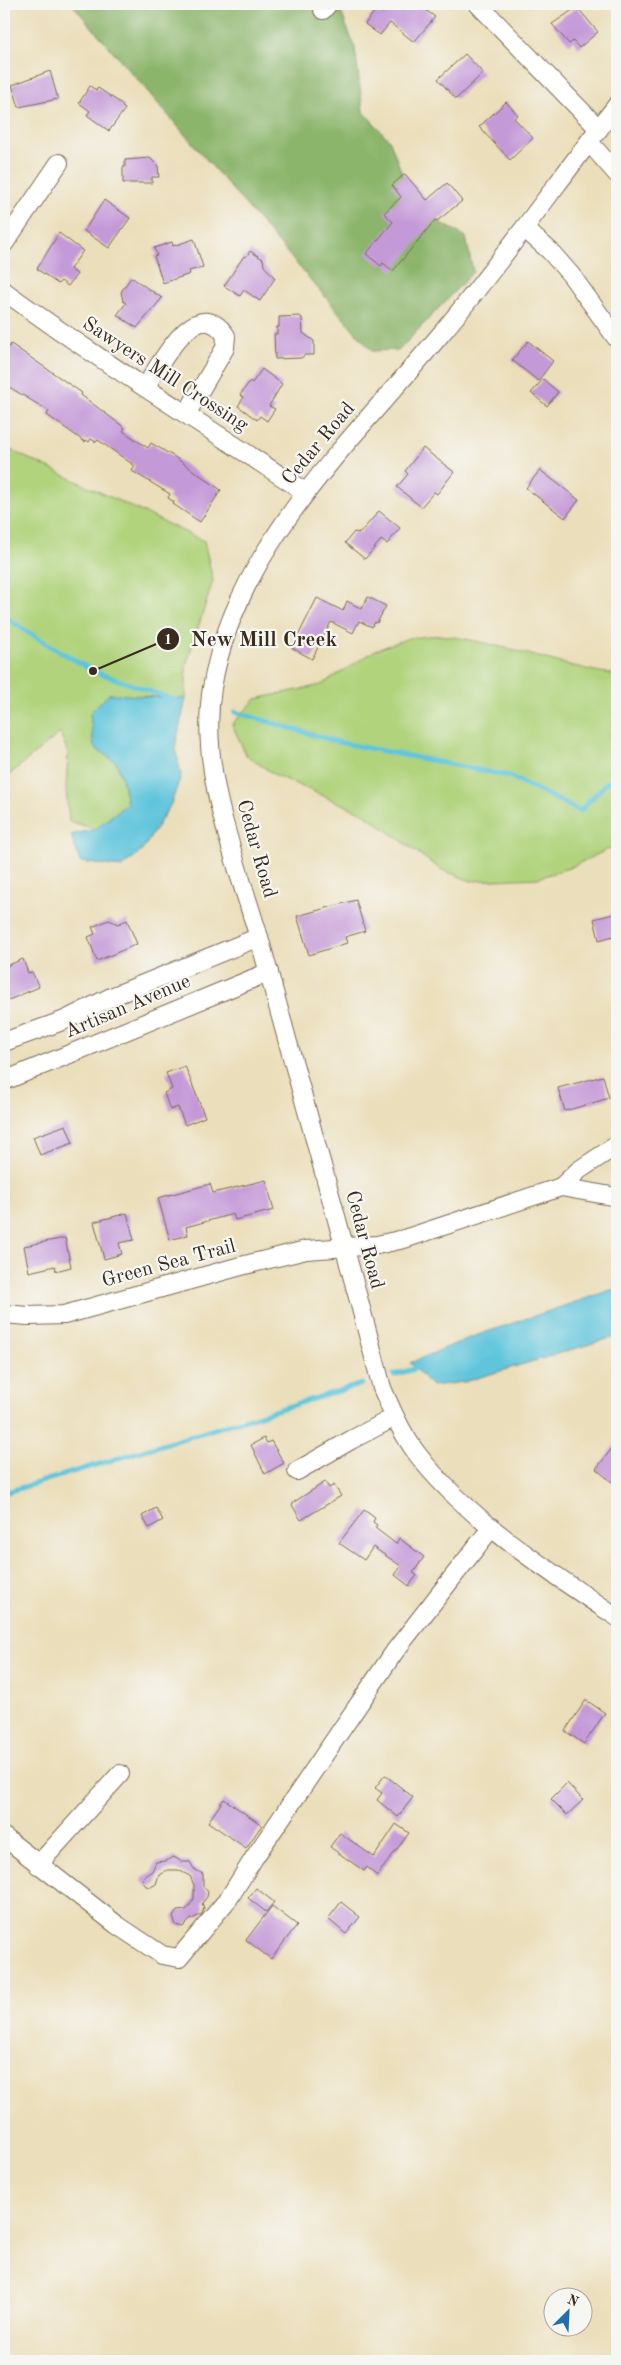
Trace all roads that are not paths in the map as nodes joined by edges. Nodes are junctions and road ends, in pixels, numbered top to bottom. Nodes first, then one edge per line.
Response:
1 (478, 4) edge
2 (606, 124) edge
3 (59, 163) dead end
4 (617, 174) edge
5 (525, 229) junction
6 (4, 244) edge
7 (4, 291) edge
8 (617, 339) edge
9 (146, 386) junction
10 (187, 413) junction
11 (305, 492) junction
12 (259, 937) junction
13 (269, 972) junction
14 (4, 1042) edge
15 (4, 1081) edge
16 (617, 1146) edge
17 (561, 1187) junction
18 (617, 1197) edge
19 (345, 1249) junction
20 (4, 1314) edge
21 (395, 1417) junction
22 (297, 1471) dead end
23 (492, 1526) junction
24 (617, 1617) edge
25 (120, 1774) dead end
26 (4, 1837) edge
27 (38, 1865) junction

1 - 2 street
2 - 4 street
2 - 5 street, Cedar Road
3 - 6 street
5 - 8 street
5 - 11 street, Cedar Road
7 - 9 street, Sawyers Mill Crossing
9 - 10 street, Sawyers Mill Crossing
9 - 10 street
10 - 11 street, Sawyers Mill Crossing
11 - 12 street, Cedar Road
12 - 13 street, Cedar Road
12 - 14 street, Artisan Avenue
13 - 15 street, Artisan Avenue
13 - 19 street, Cedar Road
16 - 17 street
17 - 18 street
17 - 19 street, Green Sea Trail
19 - 20 street, Green Sea Trail
19 - 21 street, Cedar Road
21 - 22 street
21 - 23 street, Cedar Road
23 - 24 street, Cedar Road
23 - 27 street
25 - 27 street
26 - 27 street

